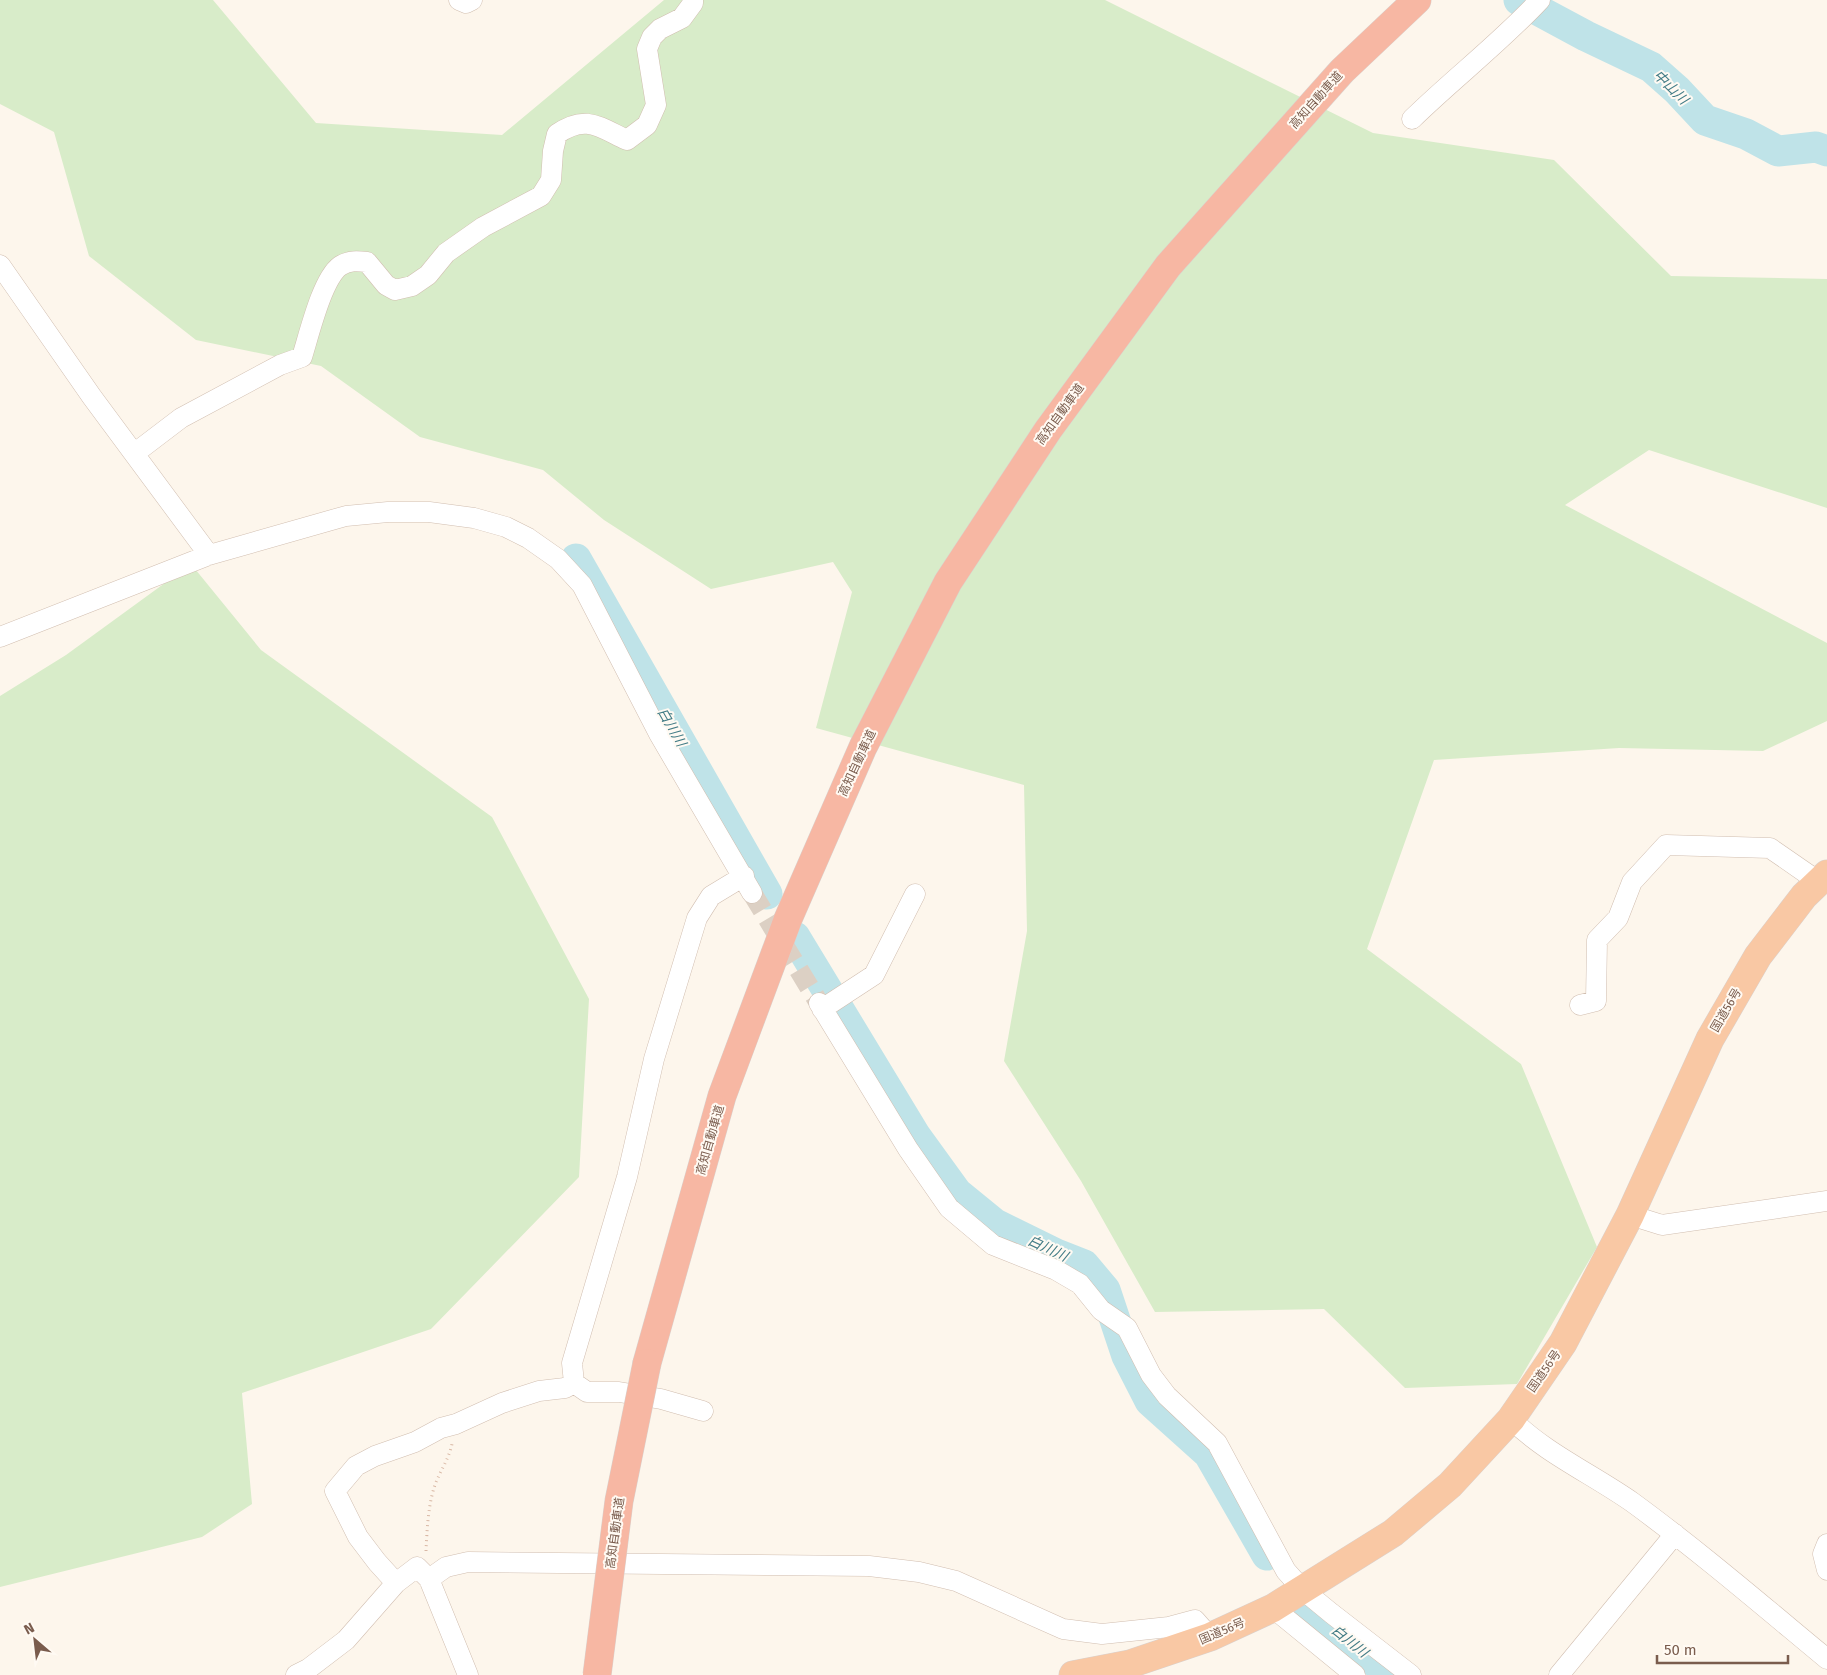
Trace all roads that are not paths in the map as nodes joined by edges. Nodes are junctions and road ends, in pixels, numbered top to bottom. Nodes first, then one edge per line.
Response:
1 (459, 0) edge
2 (472, 0) edge
3 (693, 0) edge
4 (1417, 0) edge
5 (1540, 0) edge
6 (1412, 118) dead end
7 (0, 265) edge
8 (135, 453) junction
9 (209, 555) junction
10 (0, 637) edge
11 (1823, 878) edge
12 (915, 894) dead end
13 (1580, 1005) dead end
14 (1827, 1201) edge
15 (1630, 1215) junction
16 (574, 1383) junction
17 (703, 1411) dead end
18 (1510, 1418) junction
19 (1676, 1534) junction
20 (1827, 1544) edge
21 (1827, 1570) edge
22 (423, 1573) junction
23 (396, 1583) junction
24 (1303, 1590) junction
25 (1274, 1608) junction
26 (1210, 1637) junction
27 (1827, 1659) edge
28 (1126, 1669) edge
29 (296, 1675) edge
30 (468, 1675) edge
31 (597, 1675) edge
32 (1074, 1675) edge
33 (1355, 1675) edge
34 (1411, 1675) edge
35 (1559, 1675) edge

1 - 2 street
3 - 8 street
4 - 31 highway, 高知自動車道, bridge
5 - 6 street
7 - 8 street
8 - 9 street
9 - 10 street
9 - 16 street
11 - 13 street
11 - 15 highway, 国道56号
12 - 24 street
14 - 15 street
15 - 18 highway, 国道56号
16 - 17 street
16 - 23 street
18 - 19 street
18 - 24 highway, 国道56号
19 - 27 street
19 - 35 street
20 - 21 street
22 - 23 street
22 - 26 street
22 - 30 street
23 - 29 street
24 - 25 highway, 国道56号
24 - 34 street
25 - 26 highway, 国道56号
25 - 33 street
26 - 28 highway, 国道56号
28 - 32 highway, 国道56号

